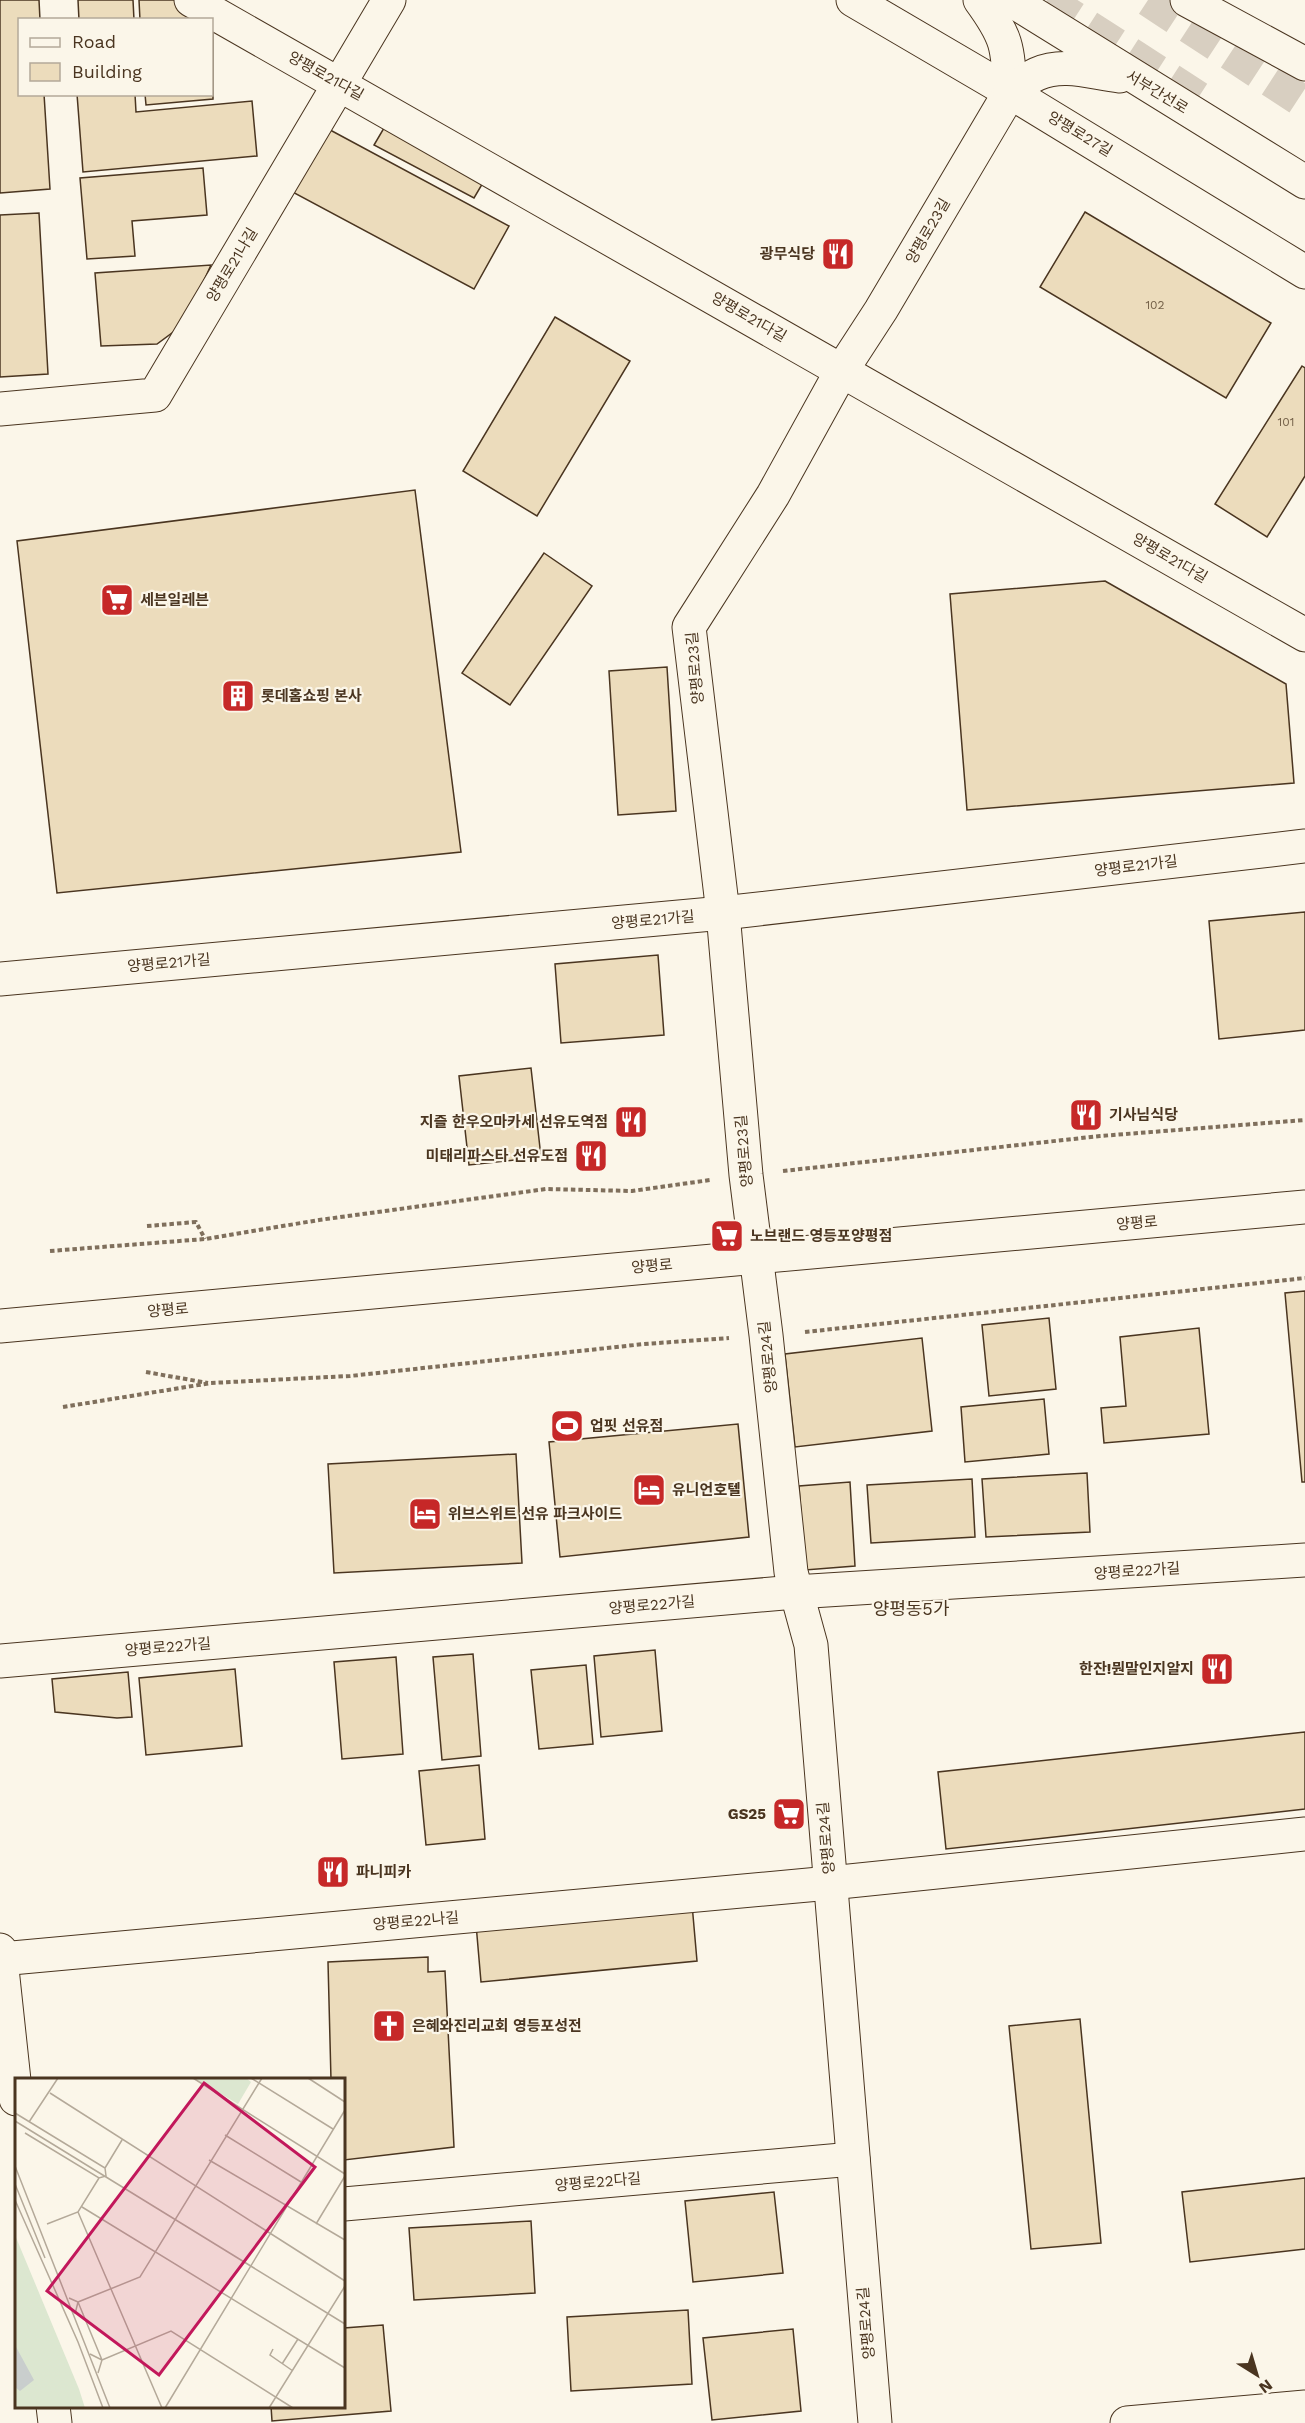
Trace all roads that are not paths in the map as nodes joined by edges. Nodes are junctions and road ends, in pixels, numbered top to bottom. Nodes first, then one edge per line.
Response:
1 (191, 0) edge
2 (388, 0) edge
3 (853, 0) edge
4 (980, 0) edge
5 (1011, 0) edge
6 (1187, 0) edge
7 (1305, 64) edge
8 (1134, 78) junction
9 (340, 84) junction
10 (1010, 92) junction
11 (1305, 182) edge
12 (1305, 272) edge
13 (842, 370) junction
14 (0, 409) edge
15 (1305, 635) edge
16 (1305, 846) edge
17 (723, 913) junction
18 (0, 979) edge
19 (1305, 1207) edge
20 (755, 1257) junction
21 (0, 1326) edge
22 (1305, 1560) edge
23 (795, 1592) junction
24 (0, 1661) edge
25 (1305, 1834) edge
26 (830, 1883) junction
27 (0, 1956) edge
28 (15, 2090) edge
29 (853, 2159) junction
30 (345, 2204) edge
31 (1305, 2407) edge
32 (53, 2408) edge
33 (55, 2423) edge
34 (875, 2423) edge
35 (1127, 2423) edge

1 - 9 street, 양평로21다길
2 - 9 street, 양평로21나길
3 - 10 street, 양평로27길
4 - 10 street
5 - 8 street, 서부간선로
6 - 7 street
8 - 10 street
8 - 11 street, 서부간선로
9 - 13 street, 양평로21다길
9 - 14 street, 양평로21나길
10 - 12 street, 양평로27길
10 - 13 street, 양평로23길
13 - 15 street, 양평로21다길
13 - 17 street, 양평로23길
16 - 17 street, 양평로21가길
17 - 18 street, 양평로21가길
17 - 20 street, 양평로23길
19 - 20 street, 양평로
20 - 21 street, 양평로
20 - 23 street, 양평로24길
22 - 23 street, 양평로22가길
23 - 24 street, 양평로22가길
23 - 26 street, 양평로24길
25 - 26 street, 양평로22나길
26 - 27 street, 양평로22나길
26 - 29 street, 양평로24길
27 - 28 street
29 - 30 street, 양평로22다길
29 - 34 street, 양평로24길
31 - 35 street
32 - 33 street

